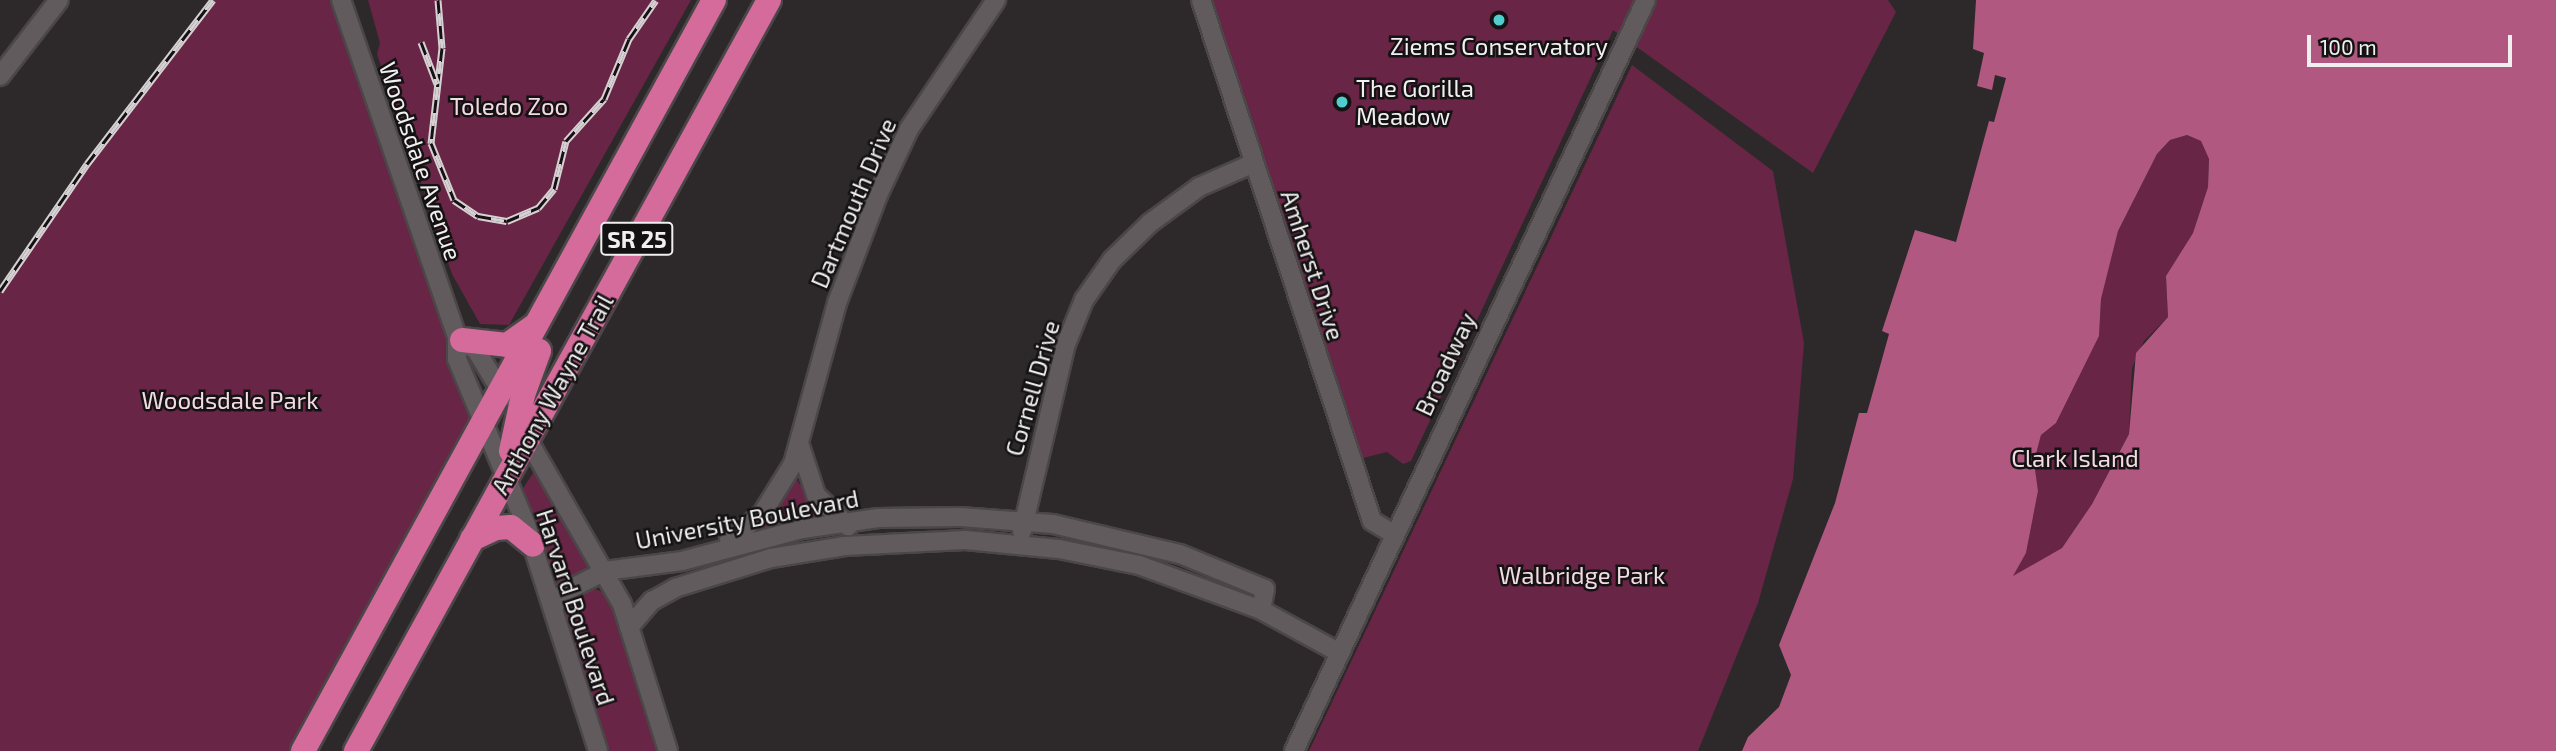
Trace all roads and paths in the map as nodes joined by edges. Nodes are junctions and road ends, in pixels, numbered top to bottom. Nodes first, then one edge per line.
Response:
1 (60, 0) edge
2 (341, 0) edge
3 (713, 0) edge
4 (769, 0) edge
5 (996, 0) edge
6 (1201, 0) edge
7 (1646, 0) edge
8 (0, 76) edge
9 (1254, 163) junction
10 (603, 206) junction
11 (542, 320) junction
12 (459, 338) junction
13 (502, 393) junction
14 (481, 426) junction
15 (522, 430) junction
16 (800, 446) junction
17 (505, 479) junction
18 (1024, 521) junction
19 (848, 522) junction
20 (1394, 534) junction
21 (472, 539) junction
22 (1020, 544) junction
23 (533, 545) junction
24 (851, 545) junction
25 (703, 554) junction
26 (605, 571) junction
27 (704, 577) junction
28 (553, 607) junction
29 (1261, 610) junction
30 (629, 626) junction
31 (1339, 653) junction
32 (303, 751) edge
33 (356, 751) edge
34 (598, 751) edge
35 (668, 751) edge
36 (1294, 751) edge

1 - 8 street
2 - 12 street, Woodsdale Avenue
3 - 10 highway, Anthony Wayne Trail / SR 25
4 - 15 highway, Anthony Wayne Trail / SR 25
5 - 16 street, Dartmouth Drive
6 - 9 street, Amherst Drive
7 - 20 street, Broadway
9 - 18 street, Cornell Drive
9 - 20 street, Amherst Drive
10 - 11 highway, Anthony Wayne Trail / SR 25
10 - 15 highway
11 - 12 highway
11 - 13 highway, Anthony Wayne Trail / SR 25
12 - 13 street, Woodsdale Avenue
12 - 14 street, Woodsdale Avenue
13 - 14 highway, Anthony Wayne Trail / SR 25
13 - 15 street, Woodsdale Avenue
14 - 17 street, Woodsdale Avenue
14 - 32 highway, Anthony Wayne Trail / SR 25
15 - 17 highway, Anthony Wayne Trail / SR 25
15 - 26 street, Harvard Boulevard
16 - 19 street
16 - 25 street, Dartmouth Drive
17 - 21 highway, Anthony Wayne Trail / SR 25
17 - 23 street, Harvard Boulevard
18 - 19 street, University Boulevard
18 - 22 street, Cornell Drive
18 - 29 street, University Boulevard
19 - 24 street
19 - 25 street, University Boulevard
20 - 31 street, Broadway
21 - 23 highway
21 - 33 highway, Anthony Wayne Trail / SR 25
22 - 24 street, University Boulevard
22 - 29 street, University Boulevard
23 - 28 street, Harvard Boulevard
24 - 27 street, University Boulevard
25 - 26 street, University Boulevard
25 - 27 street
26 - 28 street, University Boulevard
26 - 30 street, Harvard Boulevard
27 - 30 street, University Boulevard
28 - 34 street, Harvard Boulevard
29 - 31 street, University Boulevard
30 - 35 street, Harvard Boulevard
31 - 36 street, Broadway

